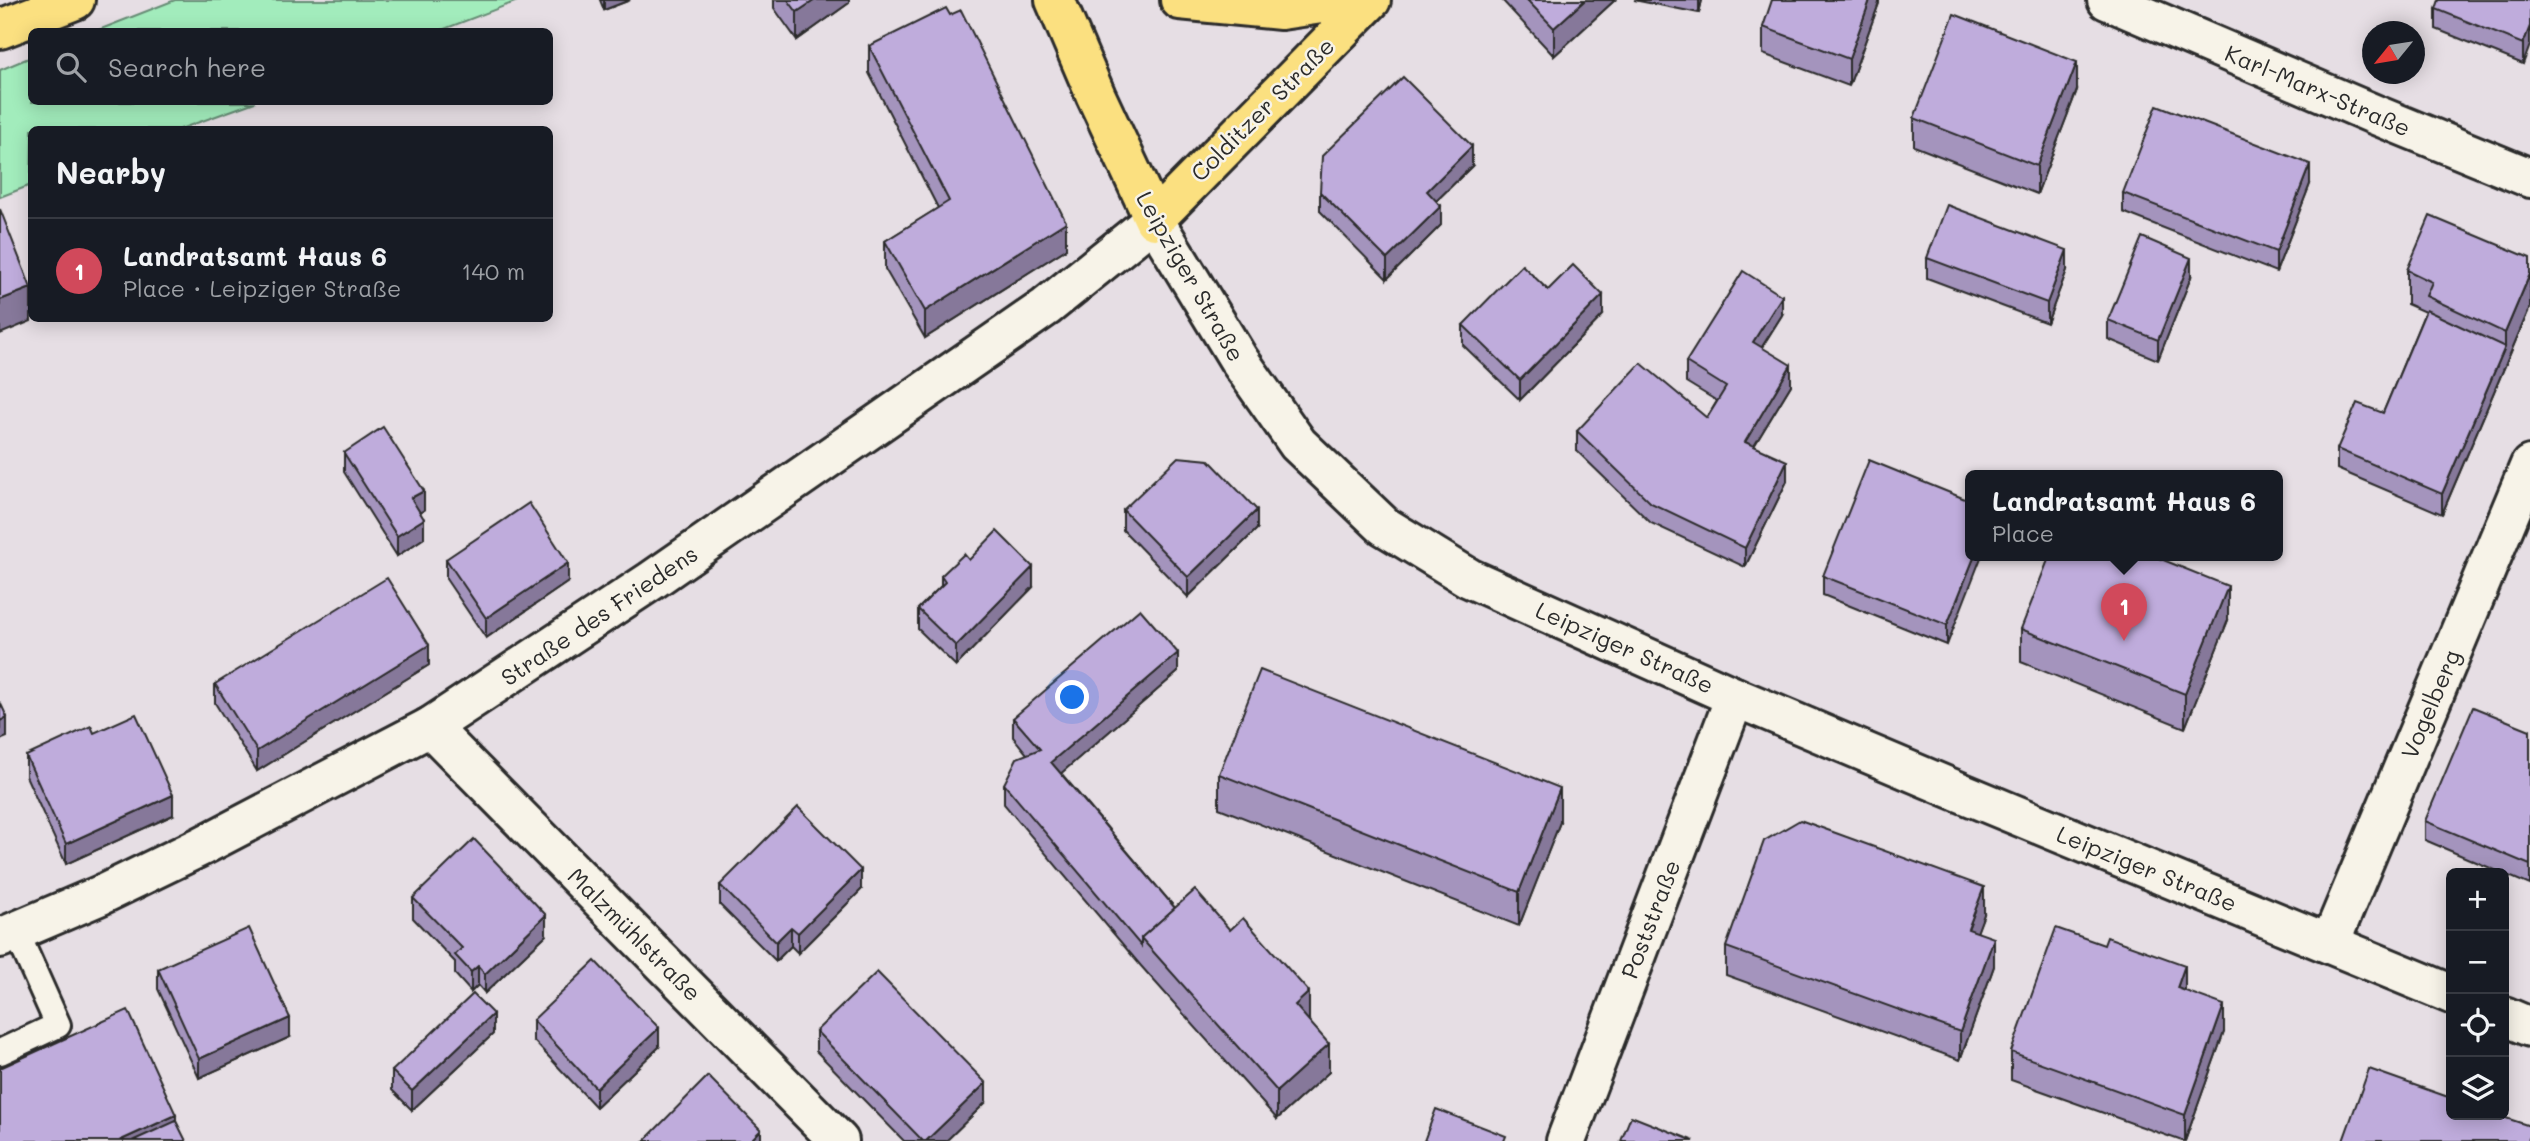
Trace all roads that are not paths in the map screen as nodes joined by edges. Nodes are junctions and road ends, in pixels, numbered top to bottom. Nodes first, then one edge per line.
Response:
1 (75, 0) edge
2 (1055, 0) edge
3 (1180, 0) edge
4 (1349, 0) edge
5 (1371, 0) edge
6 (2107, 0) edge
7 (0, 29) edge
8 (2530, 178) edge
9 (1154, 220) junction
10 (2530, 465) edge
11 (1735, 697) junction
12 (430, 727) junction
13 (8, 935) edge
14 (2330, 943) junction
15 (2446, 992) edge
16 (2509, 1018) edge
17 (2530, 1027) edge
18 (0, 1052) edge
19 (839, 1141) edge
20 (1566, 1141) edge

1 - 7 main road
2 - 9 main road, Leipziger Straße
3 - 4 main road
5 - 9 main road, Colditzer Straße
6 - 8 street, Karl-Marx-Straße
9 - 11 street, Leipziger Straße
9 - 12 street, Straße des Friedens
10 - 14 street, Vogelberg
11 - 14 street, Leipziger Straße
11 - 20 street, Poststraße
12 - 13 street, Straße des Friedens
12 - 19 street, Malzmühlstraße
13 - 18 lane
14 - 15 street, Leipziger Straße
16 - 17 street

